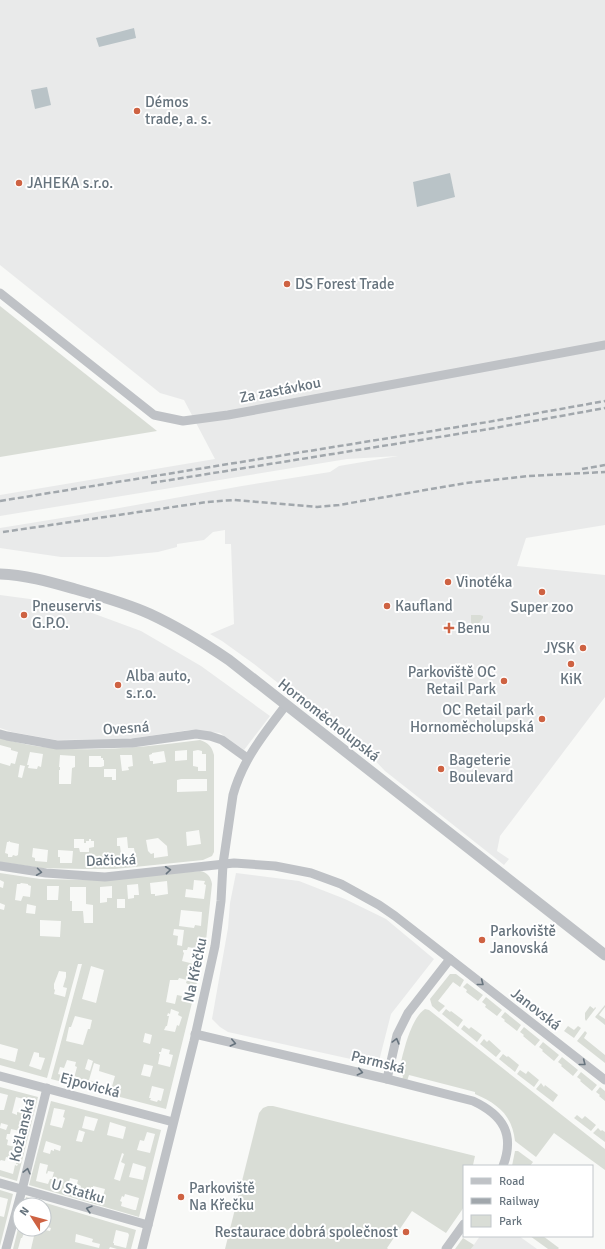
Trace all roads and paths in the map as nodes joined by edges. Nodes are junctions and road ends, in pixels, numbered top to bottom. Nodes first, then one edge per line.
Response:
1 (0, 293) edge
2 (605, 345) edge
3 (0, 574) edge
4 (286, 705) junction
5 (0, 734) edge
6 (247, 758) junction
7 (223, 864) junction
8 (0, 866) edge
9 (605, 955) edge
10 (450, 959) junction
11 (195, 1034) junction
12 (0, 1076) edge
13 (387, 1079) junction
14 (605, 1080) edge
15 (47, 1088) junction
16 (174, 1122) junction
17 (503, 1165) edge
18 (0, 1183) edge
19 (22, 1190) junction
20 (148, 1225) junction
21 (463, 1225) edge
22 (6, 1249) edge
23 (142, 1249) edge
24 (446, 1249) edge

1 - 2 street, Za zastávkou
3 - 4 street, Hornoměcholupská
4 - 6 street, Na Křečku
4 - 9 street, Hornoměcholupská
5 - 6 street, Ovesná
6 - 7 street, Na Křečku
8 -> 7 street, Dačická
7 - 10 street, Dačická
7 - 11 street, Na Křečku
13 -> 10 street
10 -> 14 street, Janovská
11 -> 13 street, Parmská
11 - 16 street, Na Křečku
12 - 15 street, Ejpovická
13 - 17 street, Parmská
15 - 16 street, Ejpovická
19 -> 15 street, Kožlanská
16 - 20 street, Na Křečku
18 - 19 street, U Statku
20 -> 19 street, U Statku
19 - 22 street, Kožlanská
20 - 23 street, Na Křečku
21 - 24 street

